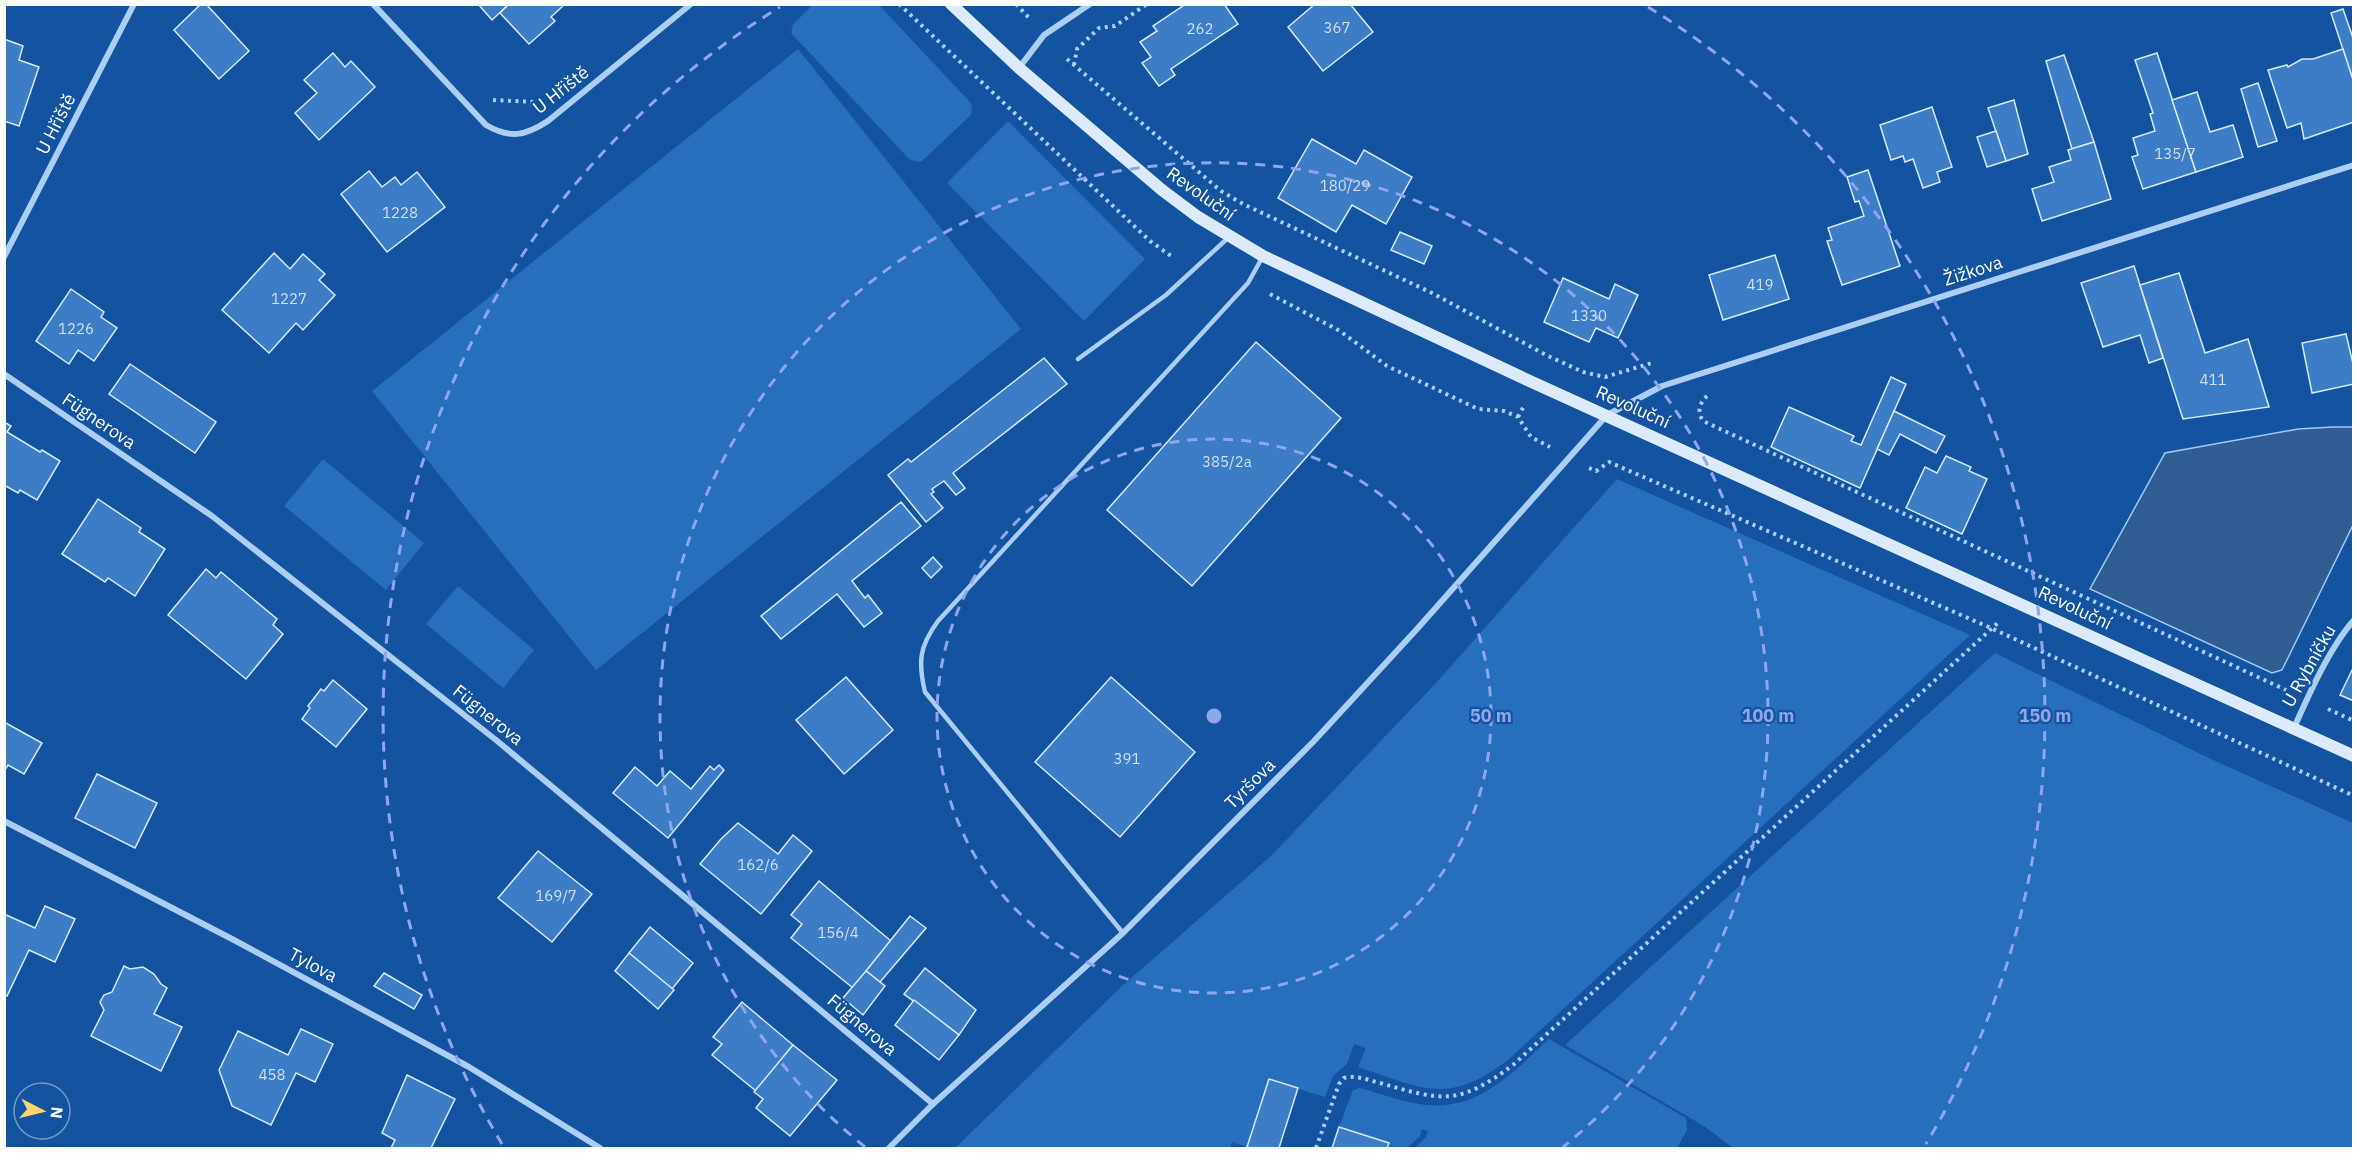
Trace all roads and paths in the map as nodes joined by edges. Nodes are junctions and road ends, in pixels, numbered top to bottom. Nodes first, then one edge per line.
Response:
1 (134, 4) edge
2 (373, 4) edge
3 (691, 4) edge
4 (899, 4) edge
5 (951, 4) edge
6 (1016, 4) edge
7 (1090, 4) edge
8 (1147, 4) edge
9 (1031, 21) dead end
10 (1067, 58) dead end
11 (1074, 65) junction
12 (1019, 68) junction
13 (490, 100) dead end
14 (537, 102) dead end
15 (2354, 165) edge
16 (1229, 237) junction
17 (1263, 256) junction
18 (4, 257) edge
19 (1178, 261) dead end
20 (1270, 294) dead end
21 (1078, 359) dead end
22 (1660, 361) dead end
23 (4, 374) edge
24 (1706, 390) dead end
25 (1526, 402) dead end
26 (1607, 415) junction
27 (1518, 417) junction
28 (1551, 447) dead end
29 (1588, 468) dead end
30 (2354, 620) edge
31 (1977, 642) dead end
32 (2288, 691) dead end
33 (2324, 707) dead end
34 (2354, 721) edge
35 (2294, 728) junction
36 (2354, 756) edge
37 (2354, 796) edge
38 (4, 821) edge
39 (1123, 933) junction
40 (933, 1104) junction
41 (600, 1149) edge
42 (888, 1149) edge
43 (1316, 1149) edge

1 - 18 street, U Hřiště
2 - 3 street, U Hřiště
4 - 19 path
5 - 12 street, Revoluční
6 - 9 path
7 - 12 street
8 - 11 path
10 - 11 path
11 - 22 path
12 - 16 street, Revoluční
13 - 14 path
15 - 26 street, Žižkova
16 - 17 street, Revoluční
16 - 21 lane
17 - 26 street, Revoluční
17 - 39 lane
20 - 27 path
23 - 40 street, Fügnerova
24 - 32 path
25 - 27 path
26 - 35 street, Revoluční
26 - 39 street, Tyršova
27 - 28 path
29 - 37 path
30 - 35 street, U Rybníčku
31 - 43 path
33 - 34 path
35 - 36 street, Revoluční
38 - 41 street, Tylova
39 - 40 street, Tyršova
40 - 42 street, Tyršova

